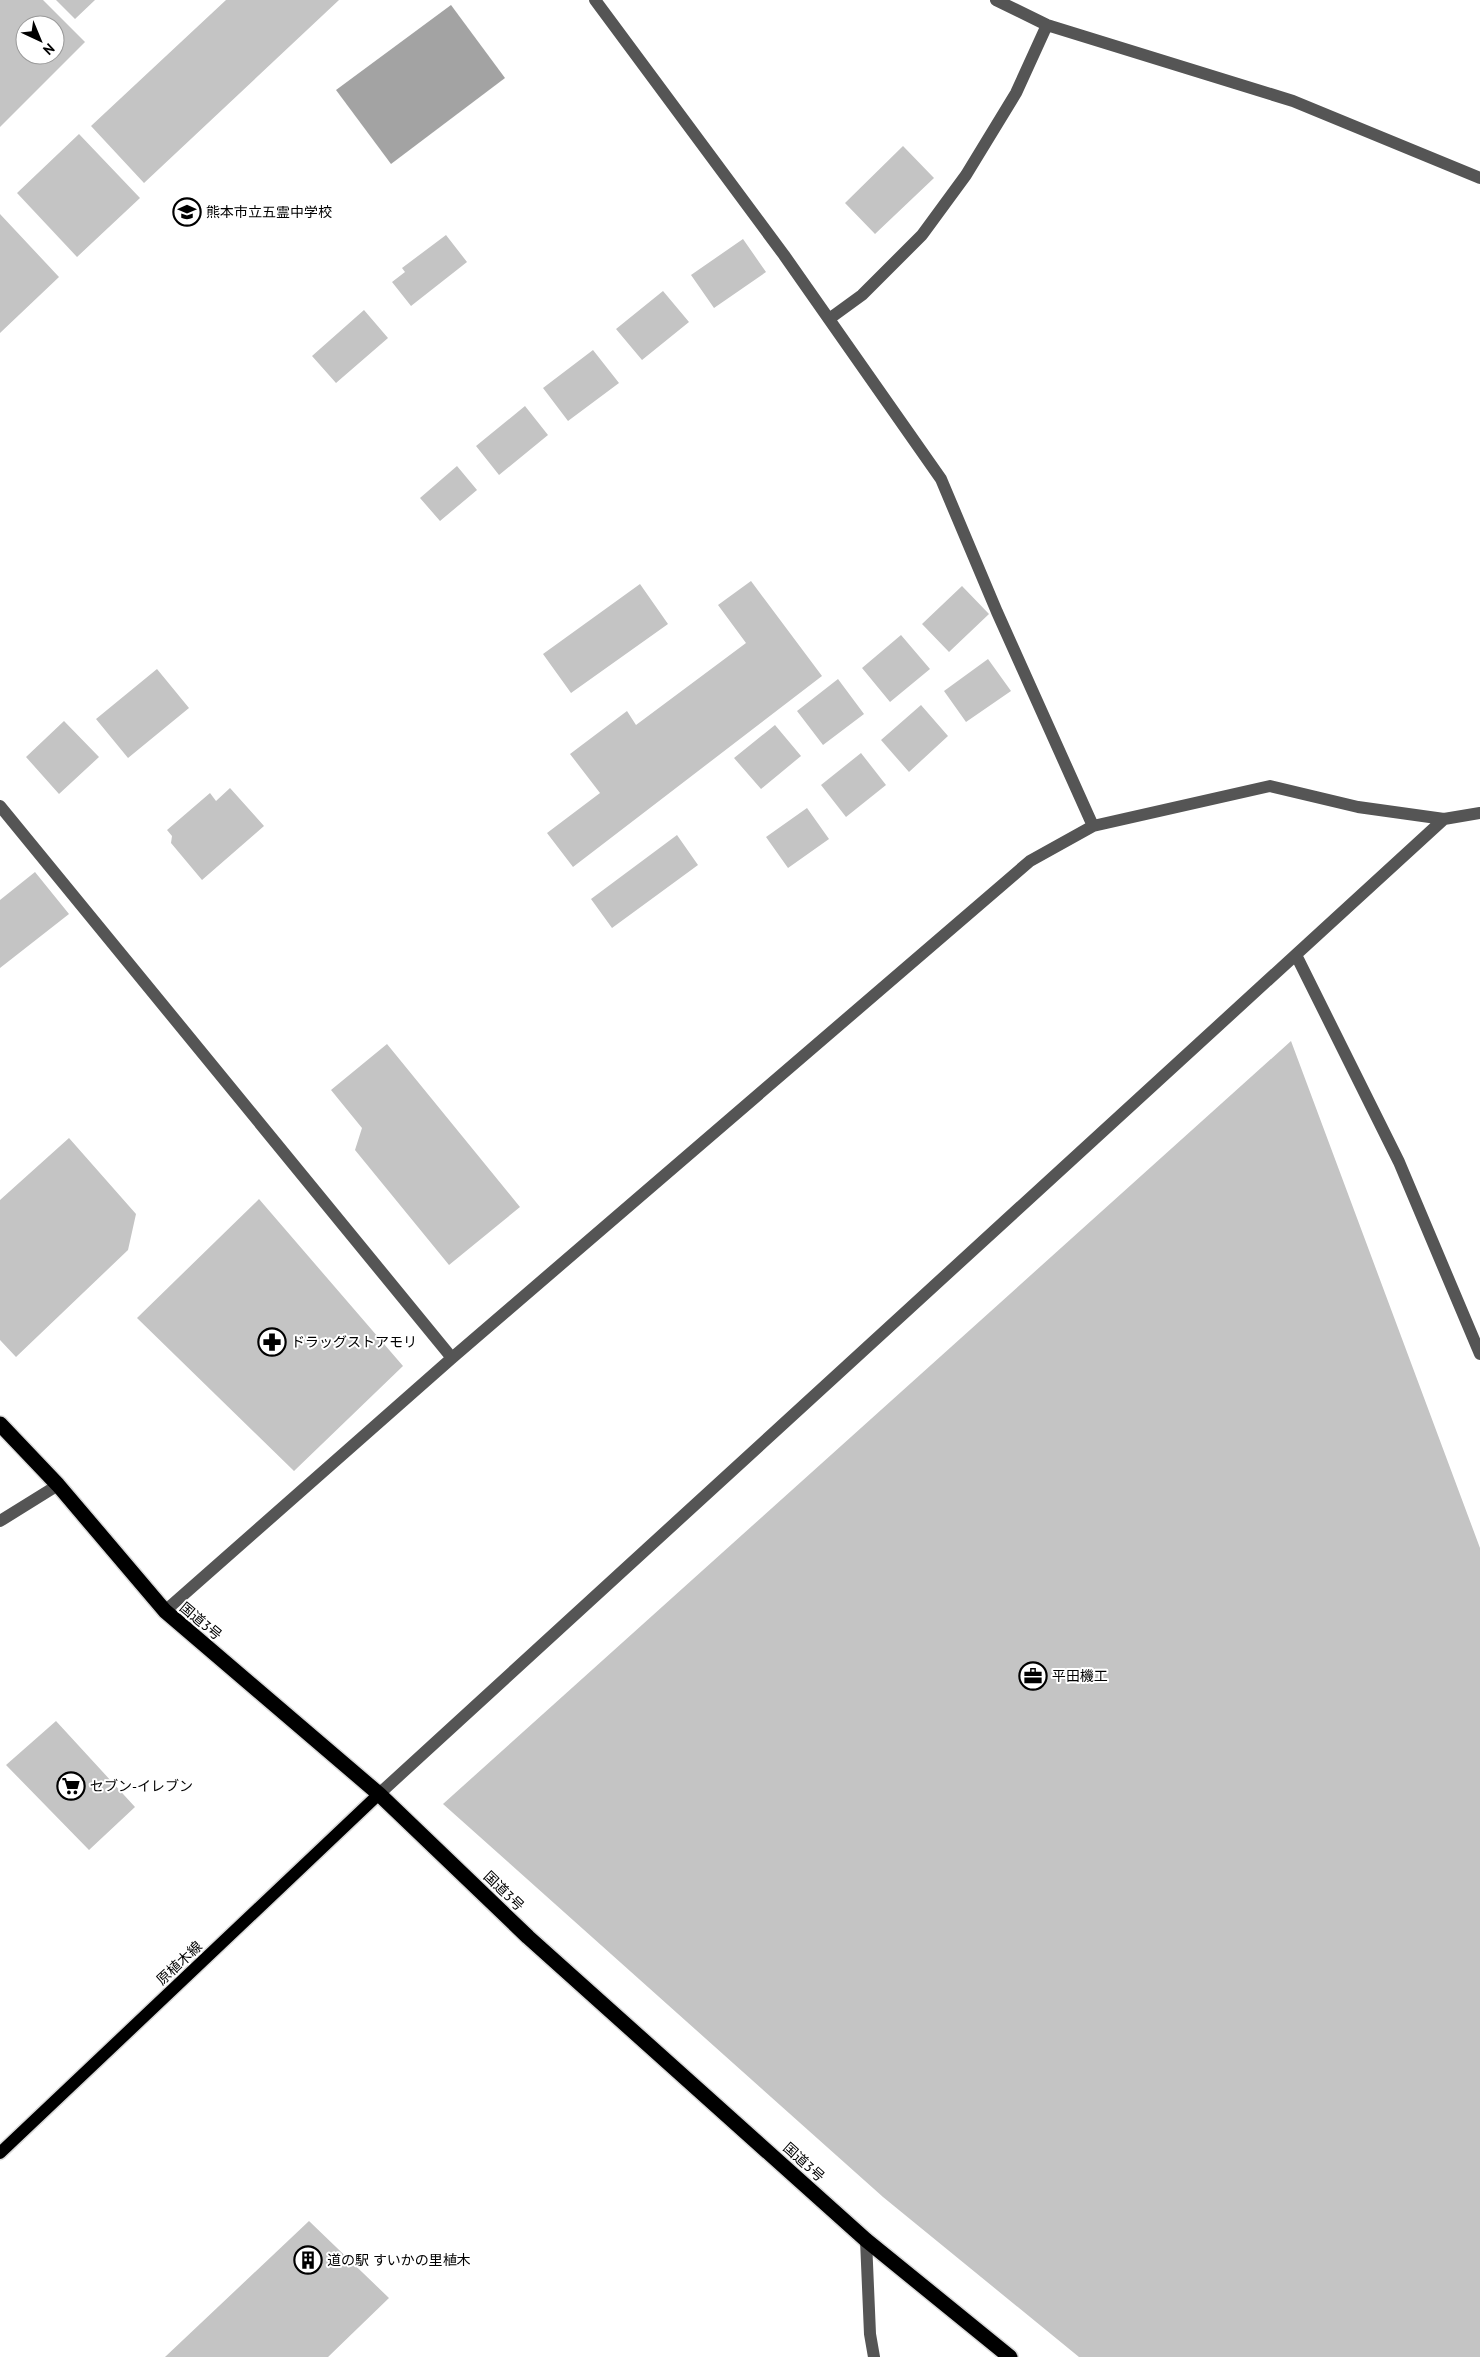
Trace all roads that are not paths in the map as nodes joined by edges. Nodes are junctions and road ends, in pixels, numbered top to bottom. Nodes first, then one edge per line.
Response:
1 (594, 0) edge
2 (996, 0) edge
3 (1046, 25) junction
4 (1480, 178) edge
5 (829, 319) junction
6 (0, 806) edge
7 (1480, 812) edge
8 (1444, 819) junction
9 (1093, 826) junction
10 (1296, 954) junction
11 (1480, 1354) edge
12 (452, 1358) junction
13 (0, 1424) edge
14 (58, 1486) junction
15 (0, 1521) edge
16 (165, 1612) junction
17 (379, 1794) junction
18 (0, 2153) edge
19 (866, 2240) junction
20 (874, 2357) edge
21 (1010, 2357) edge

1 - 5 street
2 - 3 street
3 - 4 street
3 - 5 street
5 - 9 street
6 - 12 street
7 - 8 street
8 - 9 street
8 - 10 street
9 - 12 street
10 - 11 street
10 - 17 street
12 - 16 street
13 - 14 highway, 国道3号
14 - 15 street
14 - 16 highway, 国道3号
16 - 17 highway, 国道3号
17 - 18 main road, 原植木線
17 - 19 highway, 国道3号
19 - 20 street
19 - 21 highway, 国道3号

